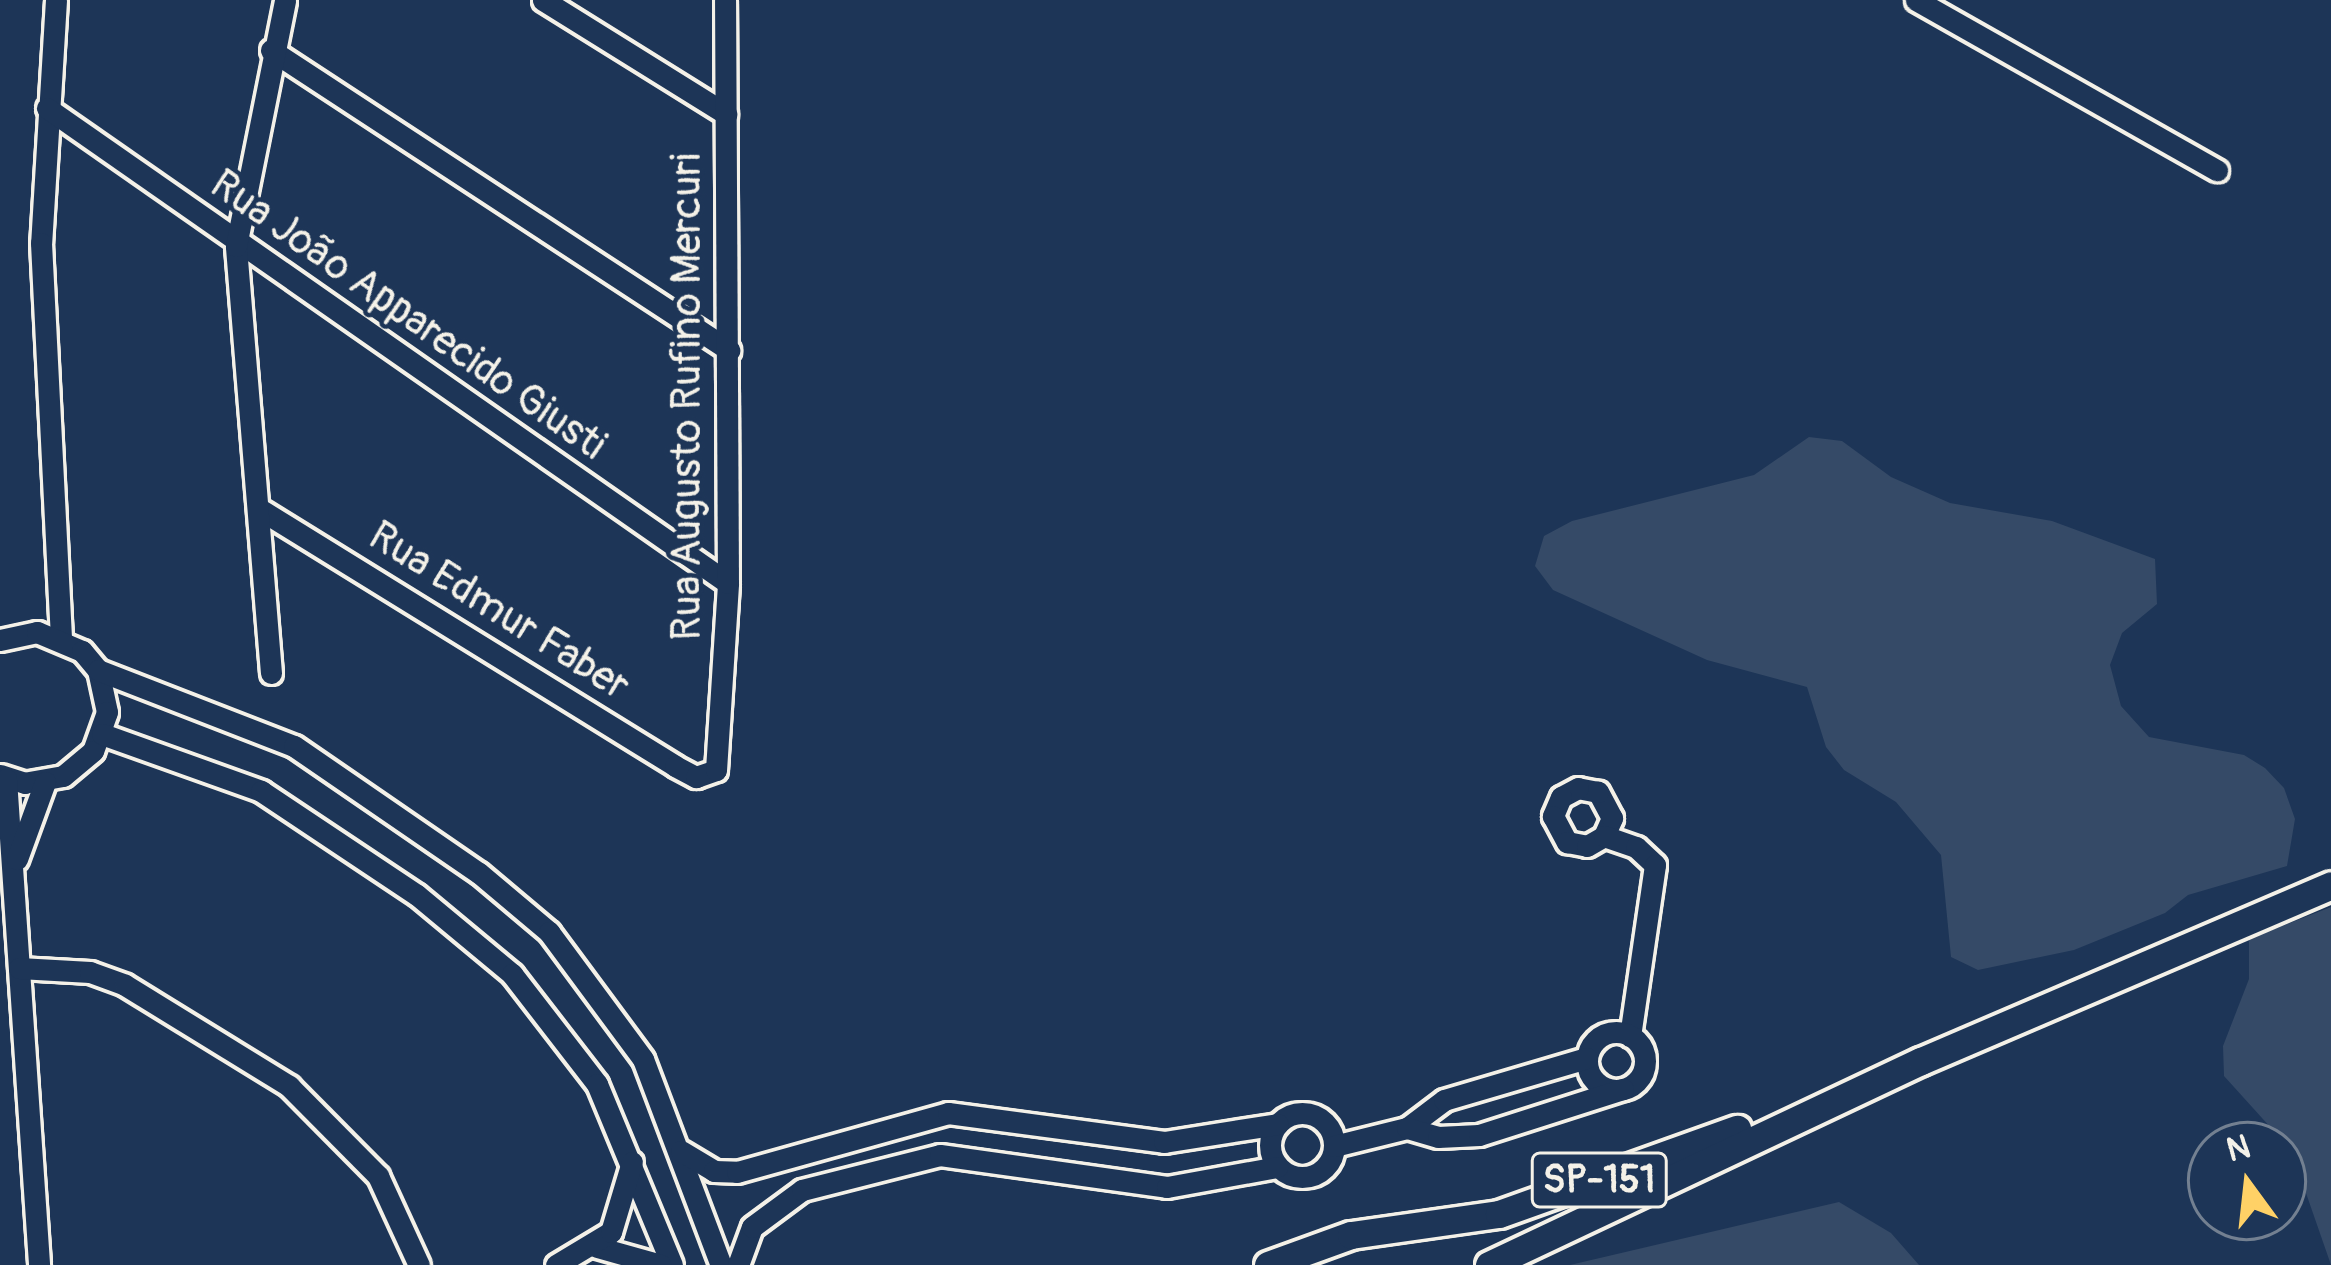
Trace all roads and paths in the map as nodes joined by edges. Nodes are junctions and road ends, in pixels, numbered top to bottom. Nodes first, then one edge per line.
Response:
1 (56, 0) edge
2 (286, 0) edge
3 (543, 0) edge
4 (725, 0) edge
5 (1916, 0) edge
6 (271, 50) junction
7 (47, 108) junction
8 (726, 114) junction
9 (2217, 170) dead end
10 (236, 246) junction
11 (729, 350) junction
12 (261, 510) junction
13 (728, 583) junction
14 (61, 638) junction
15 (0, 640) edge
16 (98, 670) junction
17 (271, 673) dead end
18 (103, 734) junction
19 (696, 776) joint
20 (3, 777) edge
21 (45, 782) junction
22 (1604, 836) dead end
23 (13, 871) junction
24 (2331, 885) edge
25 (20, 968) junction
26 (1630, 1036) junction
27 (1587, 1058) junction
28 (1921, 1061) junction
29 (1623, 1089) junction
30 (1278, 1124) junction
31 (1407, 1128) junction
32 (1334, 1146) junction
33 (681, 1150) junction
34 (632, 1162) junction
35 (1277, 1167) junction
36 (597, 1247) junction
37 (39, 1265) edge
38 (419, 1265) edge
39 (556, 1265) edge
40 (661, 1265) edge
41 (672, 1265) edge
42 (721, 1265) edge
43 (738, 1265) edge
44 (1268, 1265) edge
45 (1489, 1265) edge

1 - 7 street
2 - 6 street
3 - 8 street
4 - 8 street, Rua Augusto Rufino Mercuri
5 - 9 street
6 - 10 street
6 - 11 street
7 - 10 street, Rua João Apparecido Giusti
7 - 14 street
8 - 11 street, Rua Augusto Rufino Mercuri
10 - 12 street
10 - 13 street, Rua João Apparecido Giusti
11 - 13 street, Rua Augusto Rufino Mercuri
12 - 17 street
12 - 19 street, Rua Edmur Faber
13 - 19 street, Rua Augusto Rufino Mercuri
14 - 15 street
14 - 16 street
16 - 18 street
16 - 33 street
18 - 21 street
18 - 34 street
20 - 21 street
20 - 23 street
21 - 23 street
22 - 26 street
23 - 25 street
24 - 28 main road, SP-151
25 - 37 street
25 - 38 street
26 - 27 street
26 - 29 street
27 - 29 street
27 - 31 street
28 - 44 main road, SP-151
28 - 45 main road, SP-151
29 - 31 street
30 - 32 street
30 - 33 street
30 - 35 street
31 - 32 street
32 - 35 street
33 - 42 street
34 - 36 street
34 - 41 street
35 - 43 street
36 - 39 street
36 - 40 street

